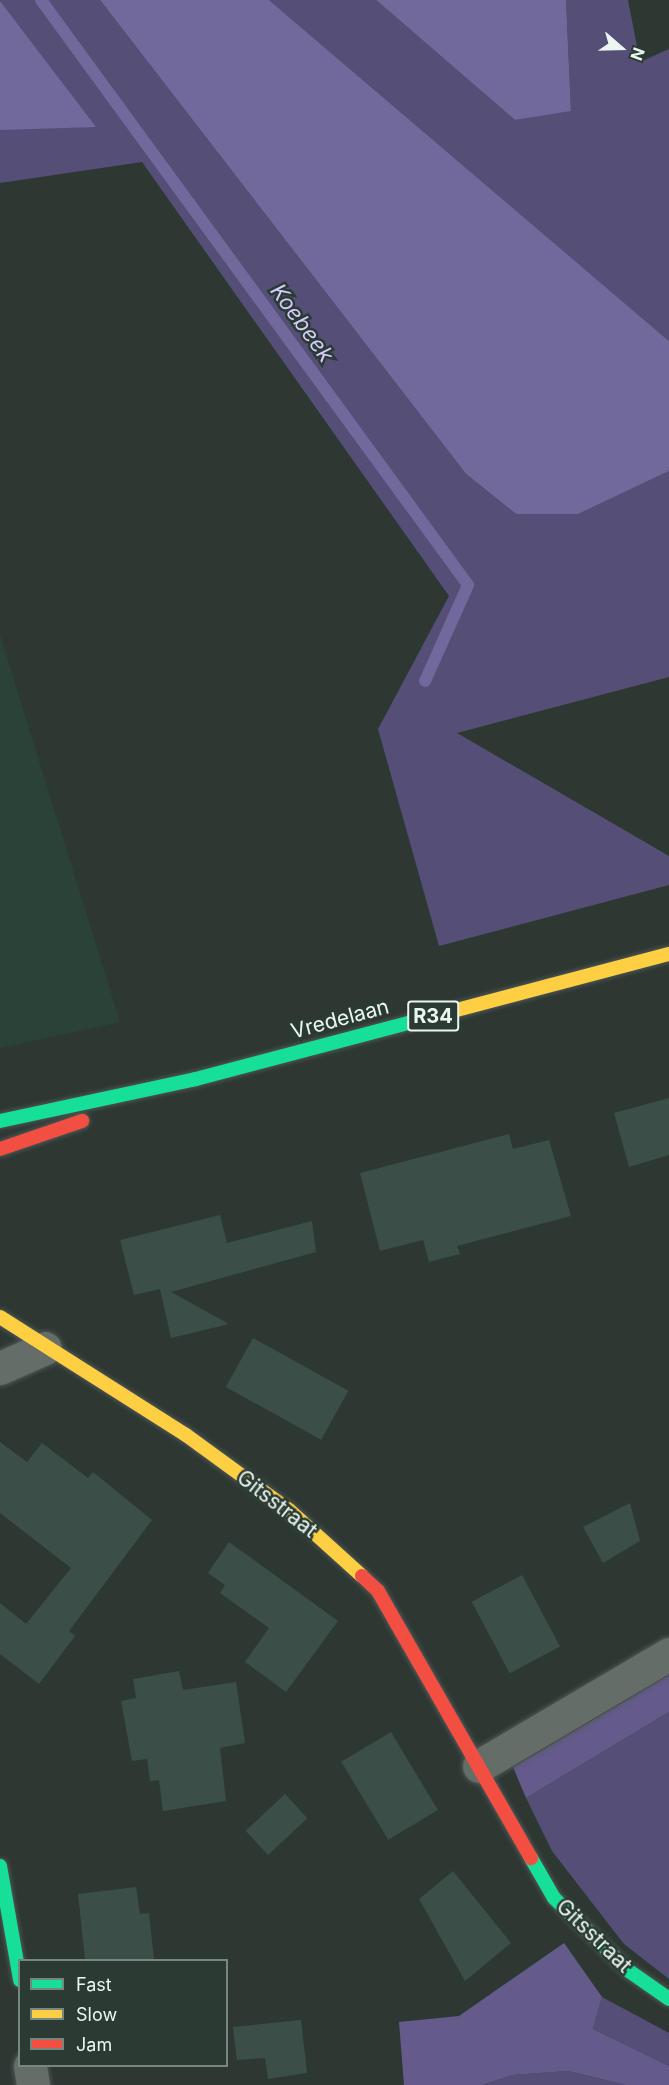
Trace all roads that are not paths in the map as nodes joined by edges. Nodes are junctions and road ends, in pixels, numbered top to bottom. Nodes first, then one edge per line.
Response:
1 (669, 954) edge
2 (196, 1079) junction
3 (0, 1121) edge
4 (0, 1149) edge
5 (0, 1317) edge
6 (45, 1348) junction
7 (0, 1368) edge
8 (669, 1654) edge
9 (478, 1766) junction
10 (0, 1866) edge
11 (18, 1969) edge
12 (669, 2000) edge
13 (30, 2067) edge
14 (33, 2085) edge

1 - 2 street, Vredelaan / R34
2 - 3 street, Vredelaan / R34
2 - 4 street, Vredelaan / R34
5 - 6 street, Gitsstraat
6 - 7 street
6 - 9 street, Gitsstraat
8 - 9 street
9 - 12 street, Gitsstraat
10 - 11 street
13 - 14 street

